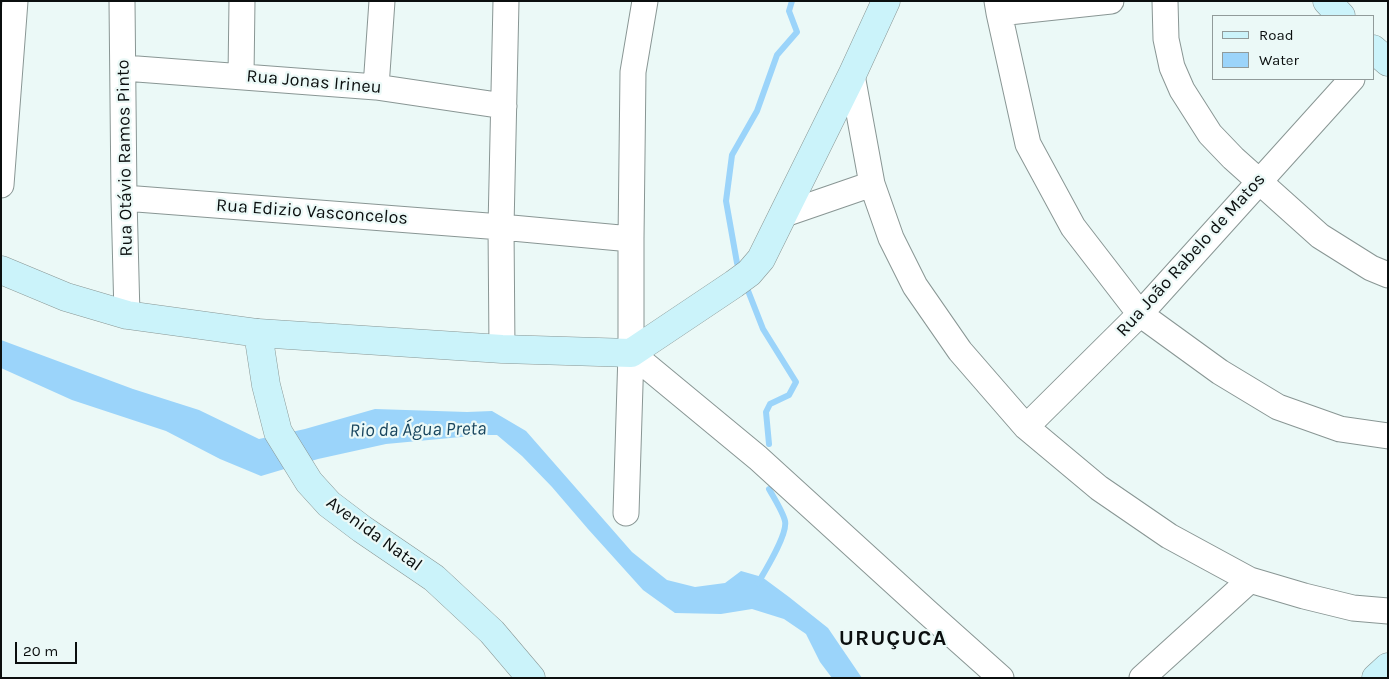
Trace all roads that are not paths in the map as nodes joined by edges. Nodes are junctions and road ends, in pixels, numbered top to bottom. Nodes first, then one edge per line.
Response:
1 (15, 1) edge
2 (122, 1) edge
3 (242, 1) edge
4 (382, 1) edge
5 (506, 1) edge
6 (645, 1) edge
7 (886, 1) edge
8 (1111, 1) edge
9 (1164, 1) edge
10 (1327, 1) edge
11 (998, 7) edge
12 (1340, 15) edge
13 (124, 68) junction
14 (852, 75) junction
15 (242, 76) junction
16 (1351, 80) edge
17 (376, 87) junction
18 (504, 106) junction
19 (1259, 182) junction
20 (872, 184) junction
21 (1, 185) edge
22 (124, 198) junction
23 (782, 215) junction
24 (501, 227) junction
25 (631, 239) junction
26 (1, 270) edge
27 (1388, 275) edge
28 (1140, 314) junction
29 (127, 315) junction
30 (258, 333) junction
31 (502, 349) junction
32 (631, 353) junction
33 (1026, 428) junction
34 (1388, 436) edge
35 (626, 513) dead end
36 (1250, 580) junction
37 (1388, 611) edge
38 (1388, 667) edge
39 (531, 678) edge
40 (1000, 678) edge
41 (1142, 678) edge
42 (1376, 678) edge

1 - 21 street
2 - 13 street, Rua Otávio Ramos Pinto
3 - 15 street
4 - 17 street
5 - 18 street
6 - 25 street
7 - 14 street
8 - 11 street
9 - 19 street
10 - 12 street
11 - 28 street
13 - 15 street, Rua Jonas Irineu
13 - 22 street, Rua Otávio Ramos Pinto
14 - 20 street
14 - 23 street
15 - 17 street, Rua Jonas Irineu
16 - 19 street, Rua João Rabelo de Matos
17 - 18 street, Rua Jonas Irineu
18 - 24 street
19 - 27 street
19 - 28 street, Rua João Rabelo de Matos
20 - 23 street
20 - 33 street
22 - 24 street, Rua Edizio Vasconcelos
22 - 29 street, Rua Otávio Ramos Pinto
23 - 32 street
24 - 25 street, Rua Edizio Vasconcelos
24 - 31 street
25 - 32 street
26 - 29 street
28 - 33 street, Rua João Rabelo de Matos
28 - 34 street
29 - 30 street
30 - 31 street
30 - 39 street, Avenida Natal
31 - 32 street
32 - 35 street
32 - 40 street
33 - 36 street
36 - 37 street
36 - 41 street
38 - 42 street

